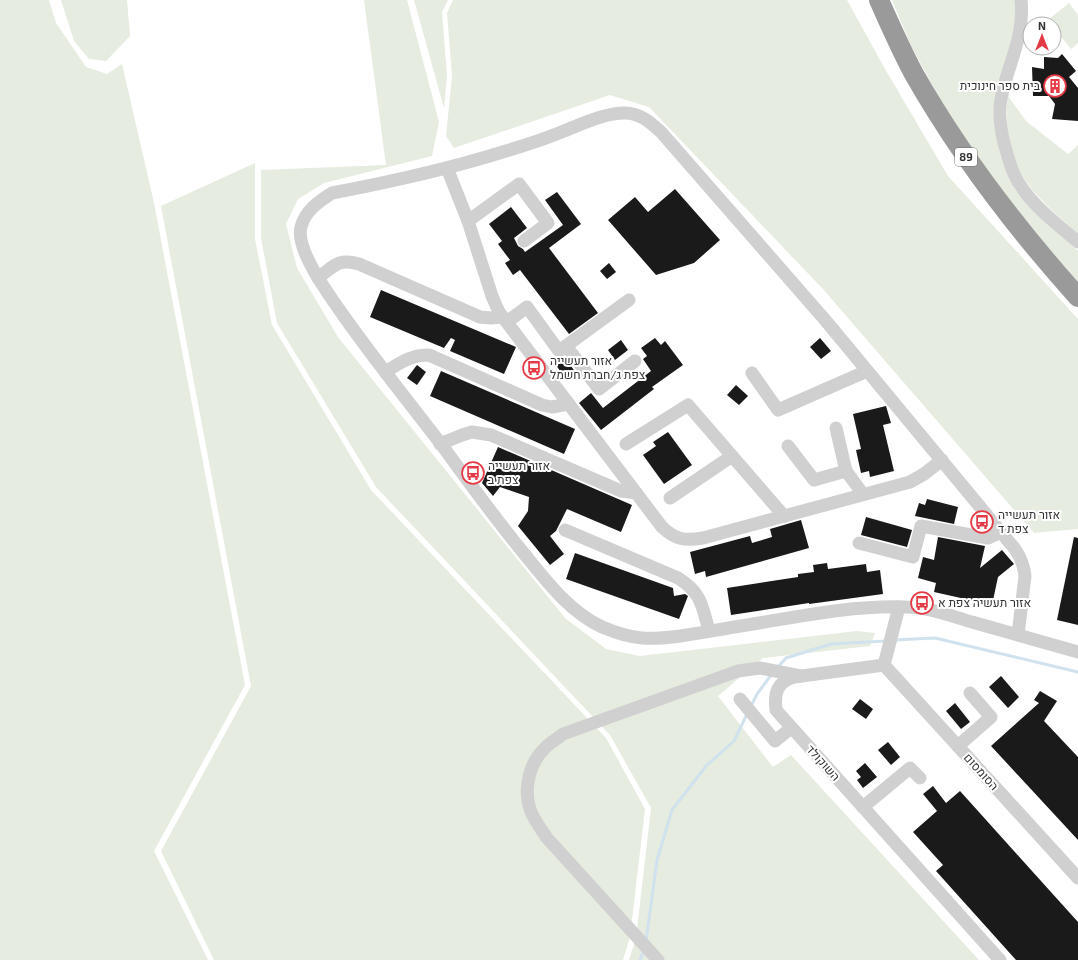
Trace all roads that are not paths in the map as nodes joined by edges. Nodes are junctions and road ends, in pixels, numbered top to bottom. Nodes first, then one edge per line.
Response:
1 (879, 0) edge
2 (1021, 0) edge
3 (447, 168) junction
4 (468, 221) junction
5 (524, 241) dead end
6 (1078, 242) edge
7 (318, 278) junction
8 (1078, 297) edge
9 (629, 300) dead end
10 (505, 319) junction
11 (566, 346) junction
12 (635, 361) dead end
13 (867, 371) junction
14 (385, 372) junction
15 (752, 373) dead end
16 (569, 404) junction
17 (836, 428) dead end
18 (440, 444) junction
19 (626, 444) dead end
20 (788, 446) dead end
21 (732, 456) junction
22 (942, 460) junction
23 (846, 471) junction
24 (636, 493) junction
25 (863, 494) junction
26 (670, 498) dead end
27 (784, 516) junction
28 (565, 530) dead end
29 (1001, 532) junction
30 (859, 543) dead end
31 (899, 606) junction
32 (709, 631) junction
33 (1018, 635) junction
34 (1078, 652) edge
35 (884, 665) junction
36 (801, 676) junction
37 (970, 694) dead end
38 (740, 699) dead end
39 (791, 728) junction
40 (958, 746) junction
41 (920, 778) dead end
42 (863, 807) junction
43 (1078, 878) edge
44 (658, 960) edge
45 (1000, 960) edge

1 - 8 highway, 89
2 - 6 street
3 - 4 street
3 - 7 street
3 - 13 street
4 - 5 street
4 - 10 street
7 - 10 street
7 - 14 street
9 - 11 street
10 - 11 street
10 - 16 street
11 - 12 street
13 - 15 street
13 - 22 street
14 - 16 street
14 - 18 street
16 - 24 street
17 - 23 street
18 - 24 street
18 - 32 street
19 - 21 street
20 - 23 street
21 - 26 street
21 - 27 street
22 - 25 street
22 - 29 street
23 - 25 street
24 - 27 street
25 - 27 street
28 - 32 street
29 - 30 street
29 - 33 street
31 - 32 street
31 - 33 street
31 - 35 street
33 - 34 street
35 - 36 street, השוקולד
35 - 40 street, הסומסום
36 - 39 street, השוקולד
36 - 44 street
37 - 40 street
38 - 39 street
39 - 42 street, השוקולד
40 - 43 street, הסומסום
41 - 42 street
42 - 45 street, השוקולד

